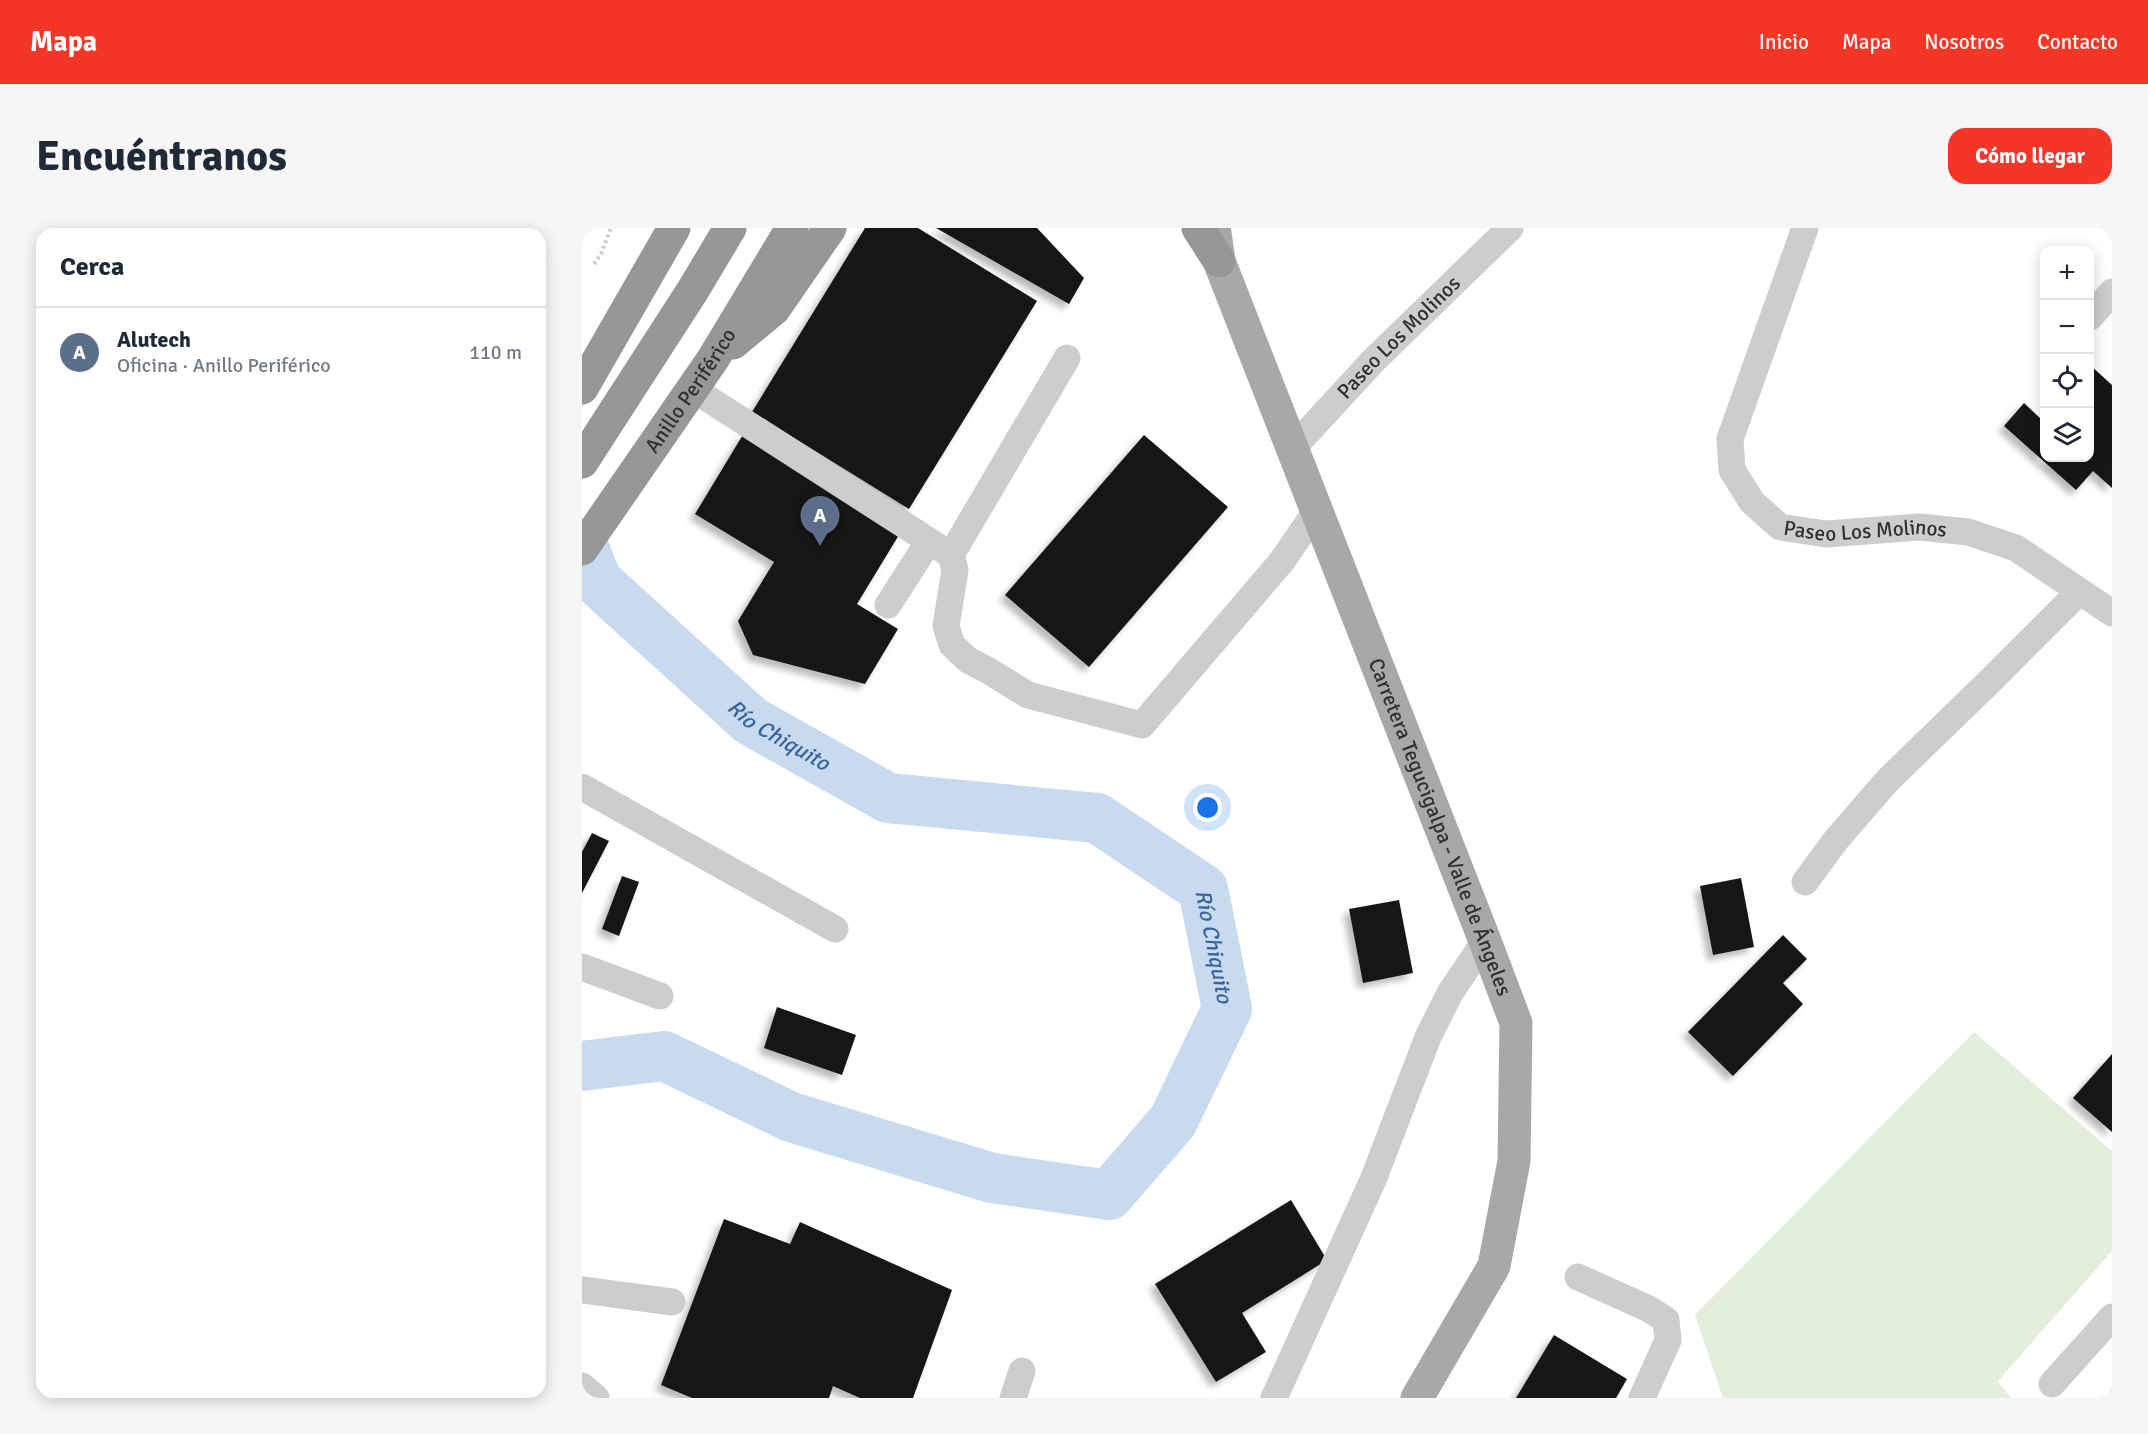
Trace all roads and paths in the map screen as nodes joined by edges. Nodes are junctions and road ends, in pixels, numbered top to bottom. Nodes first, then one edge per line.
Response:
1 (611, 228) edge
2 (674, 228) edge
3 (730, 228) edge
4 (792, 228) edge
5 (830, 228) edge
6 (1198, 228) edge
7 (1206, 228) edge
8 (1214, 228) edge
9 (1510, 228) edge
10 (1805, 228) edge
11 (1219, 261) junction
12 (594, 264) dead end
13 (2112, 292) edge
14 (2094, 312) edge
15 (1067, 358) dead end
16 (713, 359) junction
17 (582, 388) edge
18 (693, 389) junction
19 (1291, 450) junction
20 (582, 462) edge
21 (1317, 510) junction
22 (940, 548) junction
23 (582, 549) edge
24 (2079, 592) junction
25 (888, 605) dead end
26 (2112, 613) edge
27 (582, 787) edge
28 (1805, 882) dead end
29 (835, 929) dead end
30 (1485, 941) junction
31 (582, 967) edge
32 (660, 996) dead end
33 (1578, 1277) dead end
34 (582, 1290) edge
35 (672, 1302) dead end
36 (2112, 1317) edge
37 (1022, 1371) dead end
38 (2052, 1384) dead end
39 (582, 1386) edge
40 (596, 1398) edge
41 (1012, 1398) edge
42 (1274, 1398) edge
43 (1417, 1398) edge
44 (1642, 1398) edge

1 - 12 path
2 - 17 highway
3 - 20 highway
4 - 16 highway, Anillo Periférico
5 - 16 highway
6 - 11 highway
7 - 11 highway
8 - 11 main road, Carretera Tegucigalpa - Valle de Ángeles
9 - 19 street, Paseo Los Molinos
10 - 24 street, Paseo Los Molinos
11 - 19 main road, Carretera Tegucigalpa - Valle de Ángeles
13 - 14 street
15 - 22 street
16 - 18 highway, Anillo Periférico
18 - 22 street
18 - 23 highway, Anillo Periférico
19 - 21 main road, Carretera Tegucigalpa - Valle de Ángeles
21 - 22 street
21 - 30 main road, Carretera Tegucigalpa - Valle de Ángeles
22 - 25 street
24 - 26 street, Paseo Los Molinos
24 - 28 street
27 - 29 street
30 - 42 street
30 - 43 main road, Carretera Tegucigalpa - Valle de Ángeles
31 - 32 street
33 - 44 street
34 - 35 street
36 - 38 street
37 - 41 street
39 - 40 street

